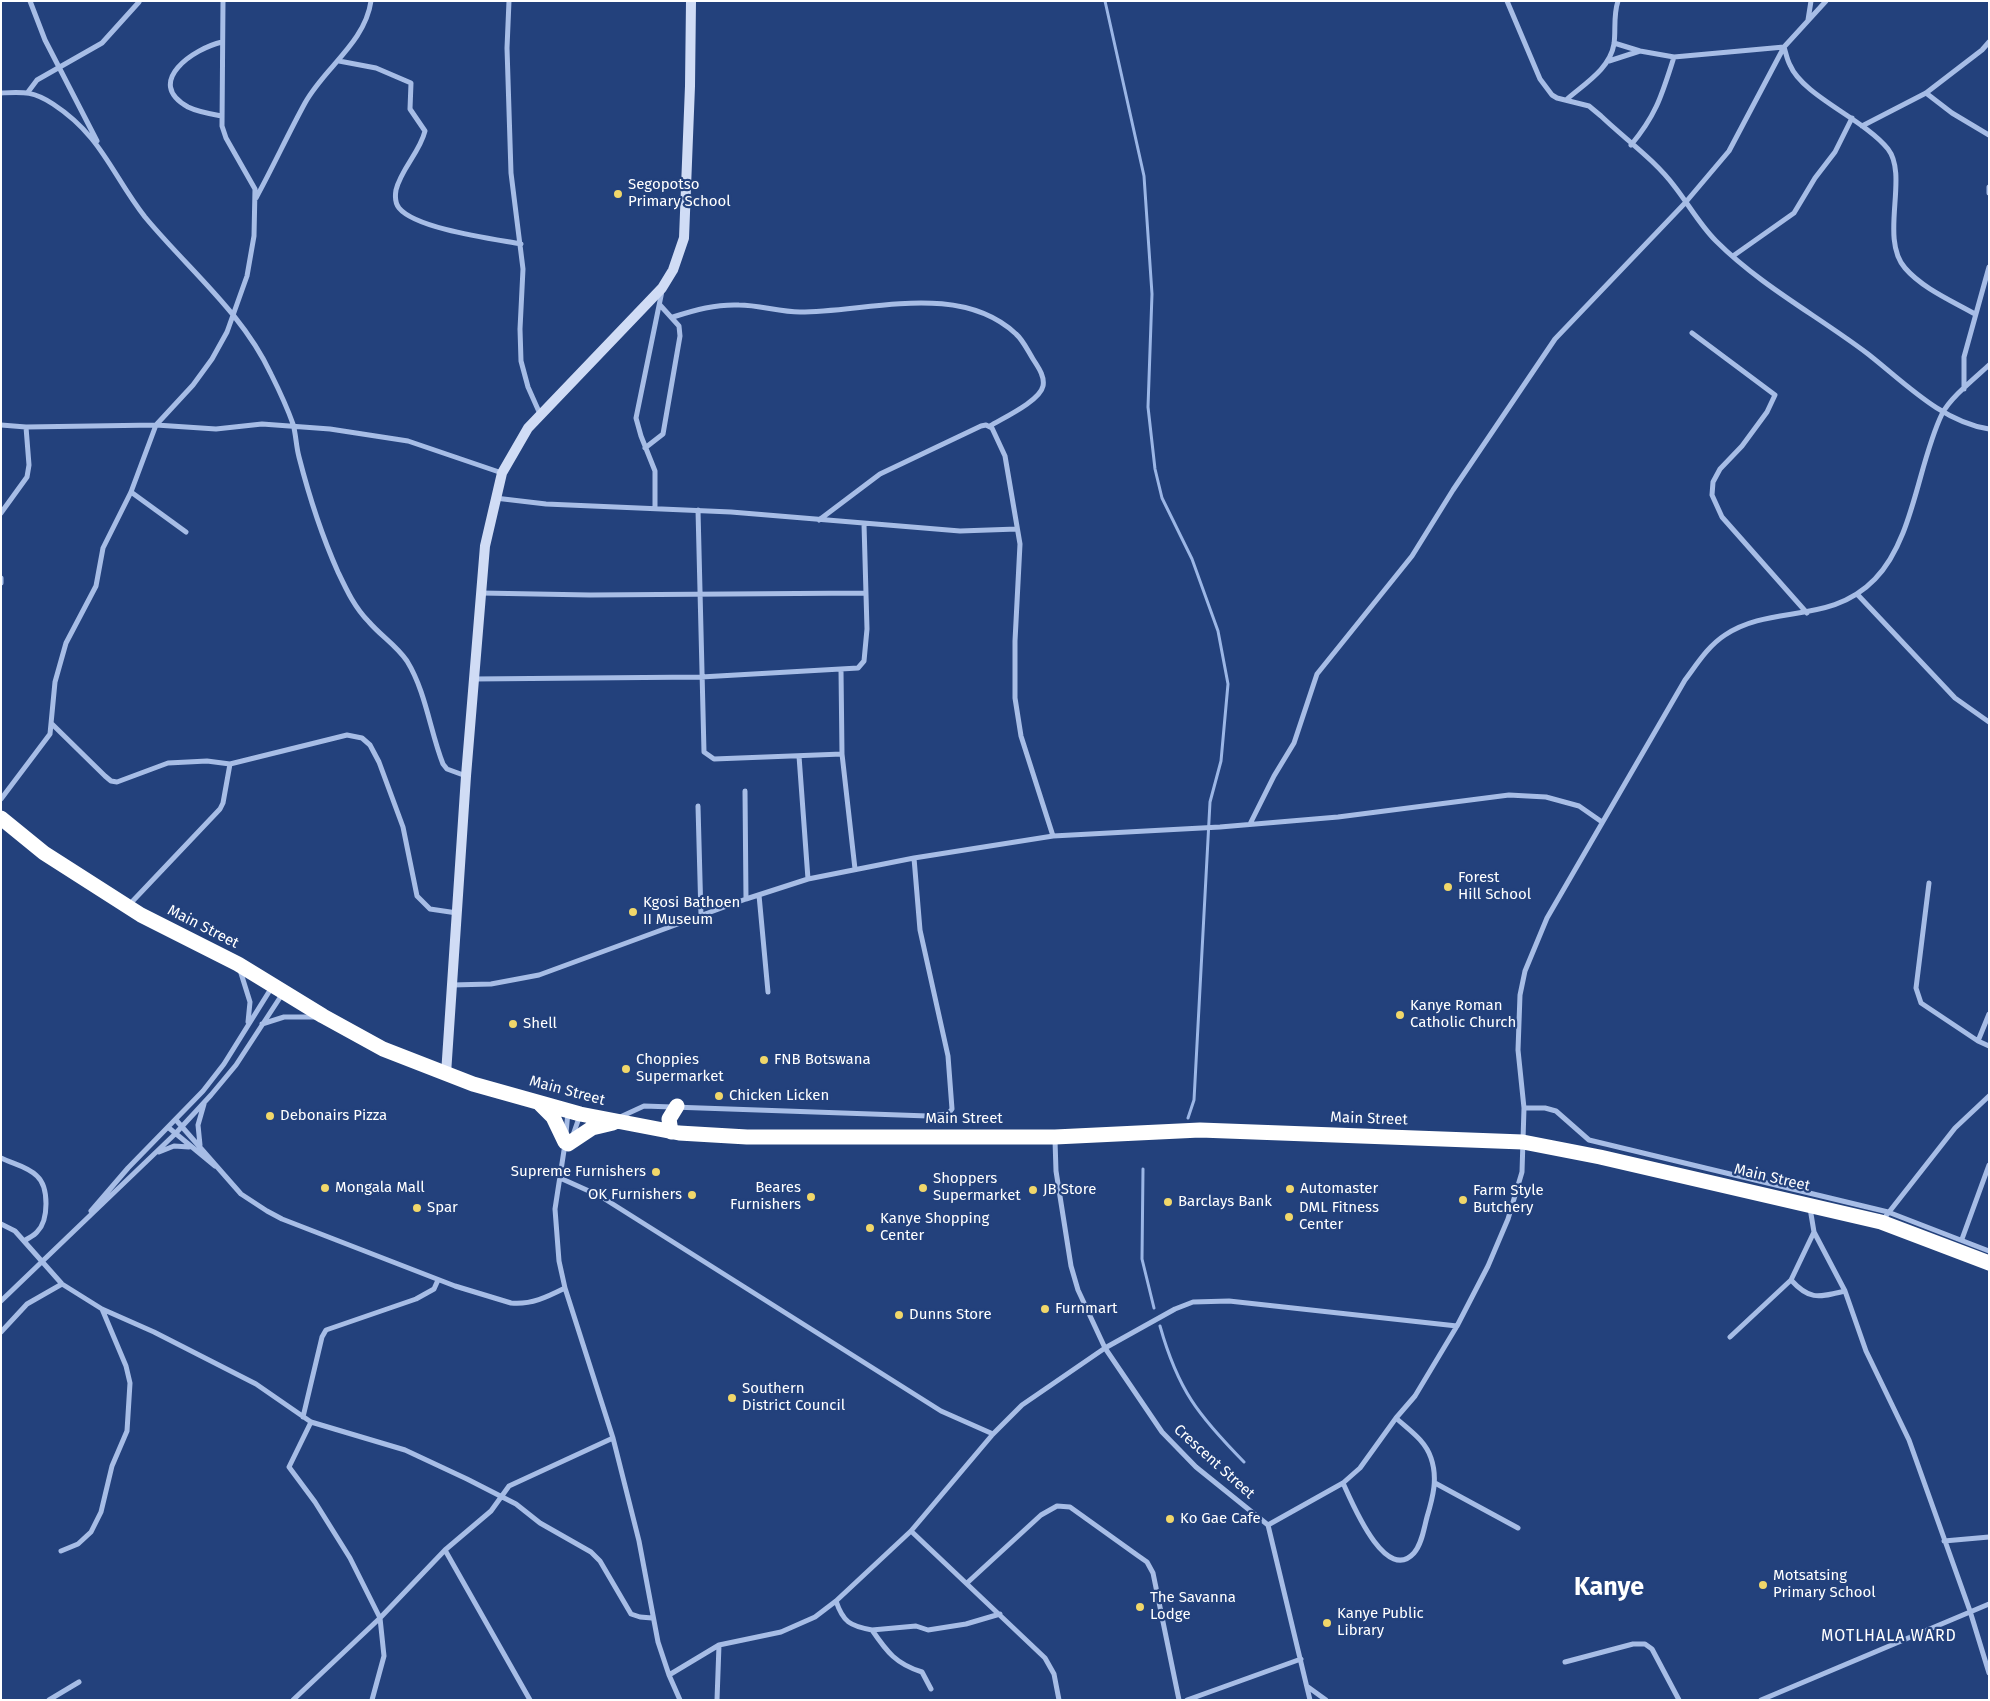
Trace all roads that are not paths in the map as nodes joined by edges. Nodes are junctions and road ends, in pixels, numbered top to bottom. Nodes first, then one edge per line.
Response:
1 (30, 1) edge
2 (222, 1) edge
3 (371, 1) edge
4 (509, 1) edge
5 (691, 1) edge
6 (1506, 1) edge
7 (1618, 1) edge
8 (1810, 1) edge
9 (1826, 1) edge
10 (140, 2) edge
11 (1808, 20) junction
12 (222, 42) junction
13 (1989, 42) edge
14 (1614, 43) junction
15 (1784, 47) junction
16 (1640, 51) junction
17 (1674, 57) junction
18 (339, 61) junction
19 (1609, 61) junction
20 (60, 67) junction
21 (28, 92) junction
22 (1, 93) edge
23 (1926, 93) junction
24 (1566, 100) junction
25 (222, 116) junction
26 (1852, 118) junction
27 (1862, 126) junction
28 (1989, 135) edge
29 (1632, 145) junction
30 (101, 148) junction
31 (1989, 186) edge
32 (1989, 194) edge
33 (256, 198) junction
34 (1685, 203) junction
35 (521, 244) junction
36 (1733, 256) junction
37 (1989, 267) edge
38 (662, 288) junction
39 (660, 305) junction
40 (233, 313) junction
41 (1975, 314) junction
42 (673, 317) junction
43 (1692, 333) dead end
44 (1989, 365) edge
45 (1964, 388) junction
46 (1942, 412) junction
47 (541, 415) junction
48 (1, 425) edge
49 (156, 425) junction
50 (294, 425) junction
51 (990, 426) junction
52 (26, 427) junction
53 (1989, 429) edge
54 (645, 448) junction
55 (502, 473) junction
56 (131, 492) junction
57 (495, 498) junction
58 (655, 508) junction
59 (698, 510) junction
60 (1, 513) edge
61 (819, 520) junction
62 (864, 524) junction
63 (1017, 529) junction
64 (186, 532) dead end
65 (1, 578) edge
66 (1, 583) edge
67 (481, 593) junction
68 (866, 593) junction
69 (699, 594) junction
70 (1857, 594) junction
71 (1807, 613) junction
72 (841, 670) junction
73 (701, 677) junction
74 (474, 679) junction
75 (1989, 722) edge
76 (52, 724) junction
77 (842, 754) junction
78 (799, 756) junction
79 (230, 764) junction
80 (466, 776) junction
81 (745, 790) dead end
82 (1, 799) edge
83 (698, 806) dead end
84 (1, 818) edge
85 (1602, 822) junction
86 (1250, 824) junction
87 (1053, 836) junction
88 (914, 858) junction
89 (855, 869) junction
90 (808, 880) junction
91 (1929, 883) dead end
92 (759, 895) junction
93 (746, 899) junction
94 (128, 906) junction
95 (457, 913) junction
96 (701, 916) junction
97 (238, 964) junction
98 (451, 986) junction
99 (278, 988) junction
100 (768, 992) dead end
101 (1989, 1014) edge
102 (323, 1016) junction
103 (262, 1024) junction
104 (248, 1025) junction
105 (1978, 1041) junction
106 (1989, 1046) edge
107 (446, 1074) junction
108 (1989, 1096) edge
109 (205, 1102) junction
110 (538, 1103) junction
111 (677, 1106) junction
112 (1524, 1108) junction
113 (574, 1112) junction
114 (176, 1120) junction
115 (619, 1122) junction
116 (182, 1126) junction
117 (169, 1128) junction
118 (671, 1132) junction
119 (175, 1134) junction
120 (1055, 1137) junction
121 (1523, 1142) junction
122 (566, 1145) junction
123 (200, 1146) junction
124 (192, 1148) junction
125 (1, 1158) edge
126 (149, 1158) junction
127 (1989, 1165) edge
128 (218, 1168) junction
129 (560, 1178) junction
130 (1809, 1204) junction
131 (1885, 1217) junction
132 (1, 1224) edge
133 (1814, 1232) junction
134 (71, 1233) junction
135 (1962, 1239) junction
136 (24, 1241) junction
137 (1989, 1251) edge
138 (42, 1262) junction
139 (1989, 1263) edge
140 (438, 1280) junction
141 (1791, 1280) junction
142 (62, 1284) junction
143 (565, 1288) junction
144 (1845, 1291) junction
145 (1, 1301) edge
146 (102, 1309) junction
147 (1457, 1326) junction
148 (1, 1332) edge
149 (1730, 1337) dead end
150 (1105, 1348) junction
151 (303, 1417) junction
152 (1396, 1418) junction
153 (311, 1422) junction
154 (993, 1434) junction
155 (613, 1438) junction
156 (1343, 1483) junction
157 (1435, 1483) junction
158 (502, 1498) junction
159 (1268, 1525) junction
160 (1518, 1528) dead end
161 (911, 1531) junction
162 (1989, 1537) edge
163 (1944, 1541) junction
164 (445, 1550) junction
165 (61, 1551) dead end
166 (967, 1583) junction
167 (836, 1601) junction
168 (1989, 1604) edge
169 (1970, 1611) junction
170 (1000, 1614) junction
171 (380, 1618) junction
172 (652, 1618) junction
173 (872, 1630) junction
174 (719, 1645) junction
175 (1301, 1659) junction
176 (1565, 1662) dead end
177 (1989, 1672) edge
178 (669, 1675) junction
179 (79, 1682) dead end
180 (1308, 1687) junction
181 (931, 1689) dead end
182 (49, 1700) edge
183 (293, 1700) edge
184 (372, 1700) edge
185 (530, 1700) edge
186 (680, 1700) edge
187 (717, 1700) edge
188 (1059, 1700) edge
189 (1179, 1700) edge
190 (1187, 1700) edge
191 (1310, 1700) edge
192 (1326, 1700) edge
193 (1679, 1700) edge
194 (1761, 1700) edge

1 - 20 street
2 - 12 street
3 - 18 street
4 - 35 street
5 - 38 street
6 - 24 street
7 - 14 street
8 - 11 street
9 - 11 street
10 - 20 street
11 - 15 street
12 - 25 street
12 - 25 street
13 - 23 street
14 - 16 street
14 - 19 street
15 - 17 street
15 - 26 street
15 - 34 street
16 - 17 street
16 - 19 street
17 - 29 street
18 - 33 street
18 - 35 street
19 - 24 street
20 - 21 street
20 - 30 street
21 - 22 street
21 - 30 street
23 - 27 street
23 - 28 street
24 - 29 street
25 - 33 street
26 - 27 street
26 - 36 street
27 - 41 street
29 - 34 street
30 - 40 street
31 - 32 street
33 - 40 street
34 - 36 street
34 - 86 street
35 - 47 street
36 - 46 street
37 - 41 street
38 - 39 street
38 - 47 street
39 - 42 street
39 - 54 street
40 - 49 street
40 - 50 street
41 - 45 street
42 - 51 street
42 - 54 street
43 - 71 street
44 - 45 street
45 - 46 street
46 - 53 street
46 - 70 street
47 - 55 street
48 - 52 street
49 - 50 street
49 - 52 street
49 - 56 street
50 - 55 street
50 - 80 street
51 - 61 street
51 - 63 street
52 - 60 street
54 - 58 street
55 - 57 street
56 - 64 street
56 - 76 street
57 - 58 street
57 - 67 street
58 - 59 street
59 - 61 street
59 - 69 street
61 - 62 street
62 - 63 street
62 - 68 street
63 - 87 street
65 - 66 street
67 - 69 street
67 - 74 street
68 - 69 street
68 - 72 street
69 - 73 street
70 - 71 street
70 - 75 street
71 - 85 street
72 - 73 street
72 - 77 street
73 - 74 street
73 - 78 street
74 - 80 street
76 - 79 street
76 - 82 street
77 - 78 street
77 - 89 street
78 - 90 street
79 - 94 street
79 - 95 street
80 - 95 street
81 - 93 street
83 - 96 street
84 - 94 highway, Main Street
85 - 86 street
85 - 112 street
86 - 87 street
87 - 88 street
88 - 89 street
88 - 111 street
89 - 90 street
90 - 92 street
91 - 105 street
92 - 93 street
92 - 100 street
93 - 96 street
94 - 97 highway, Main Street
95 - 98 street
96 - 98 street
97 - 99 highway, Main Street
97 - 104 street
98 - 107 street
99 - 102 highway, Main Street
99 - 103 street
99 - 104 street
101 - 105 street
102 - 103 street
102 - 107 highway, Main Street
103 - 109 street
104 - 114 street
105 - 106 street
107 - 110 highway, Main Street
108 - 131 street
109 - 116 street
109 - 123 street
110 - 113 highway, Main Street
110 - 122 highway
111 - 115 street
111 - 118 highway
112 - 121 street
112 - 131 street
113 - 115 highway, Main Street
113 - 122 street
113 - 122 street
114 - 116 street
114 - 117 street
115 - 118 highway, Main Street
115 - 122 highway
116 - 119 street
116 - 123 street
117 - 119 street
117 - 134 street
118 - 120 highway, Main Street
119 - 124 street
119 - 126 street
120 - 121 highway, Main Street
120 - 150 street, Crescent Street
121 - 130 highway, Main Street
121 - 147 street
122 - 129 street
123 - 128 street
124 - 126 street
124 - 128 street
125 - 136 street
126 - 134 street
127 - 135 street
128 - 140 street
129 - 143 street
129 - 154 street
130 - 131 highway, Main Street
130 - 133 street
131 - 135 street
131 - 139 highway, Main Street
132 - 136 street
133 - 141 street
133 - 144 street
134 - 138 street
135 - 137 street
136 - 138 street
138 - 142 street
138 - 145 street
140 - 143 street
140 - 151 street
141 - 144 street
141 - 149 street
142 - 146 street
142 - 148 street
143 - 155 street
144 - 163 street
146 - 151 street
146 - 165 street
147 - 150 street
147 - 152 street
150 - 154 street
150 - 159 street, Crescent Street
151 - 153 street
152 - 156 street
152 - 157 street
153 - 158 street
153 - 171 street
154 - 161 street
155 - 158 street
155 - 172 street
156 - 157 street
156 - 159 street
157 - 160 street
158 - 164 street
158 - 172 street
159 - 175 street
161 - 166 street
161 - 167 street
162 - 163 street
163 - 169 street
164 - 171 street
164 - 185 street
166 - 170 street
166 - 189 street
167 - 173 street
167 - 174 street
168 - 169 street
169 - 177 street
169 - 194 street
170 - 173 street
170 - 188 street
171 - 183 street
171 - 184 street
172 - 178 street
173 - 181 street
174 - 178 street
174 - 187 street
175 - 180 street
175 - 190 street
176 - 193 street
178 - 186 street
179 - 182 street
180 - 191 street
180 - 192 street

